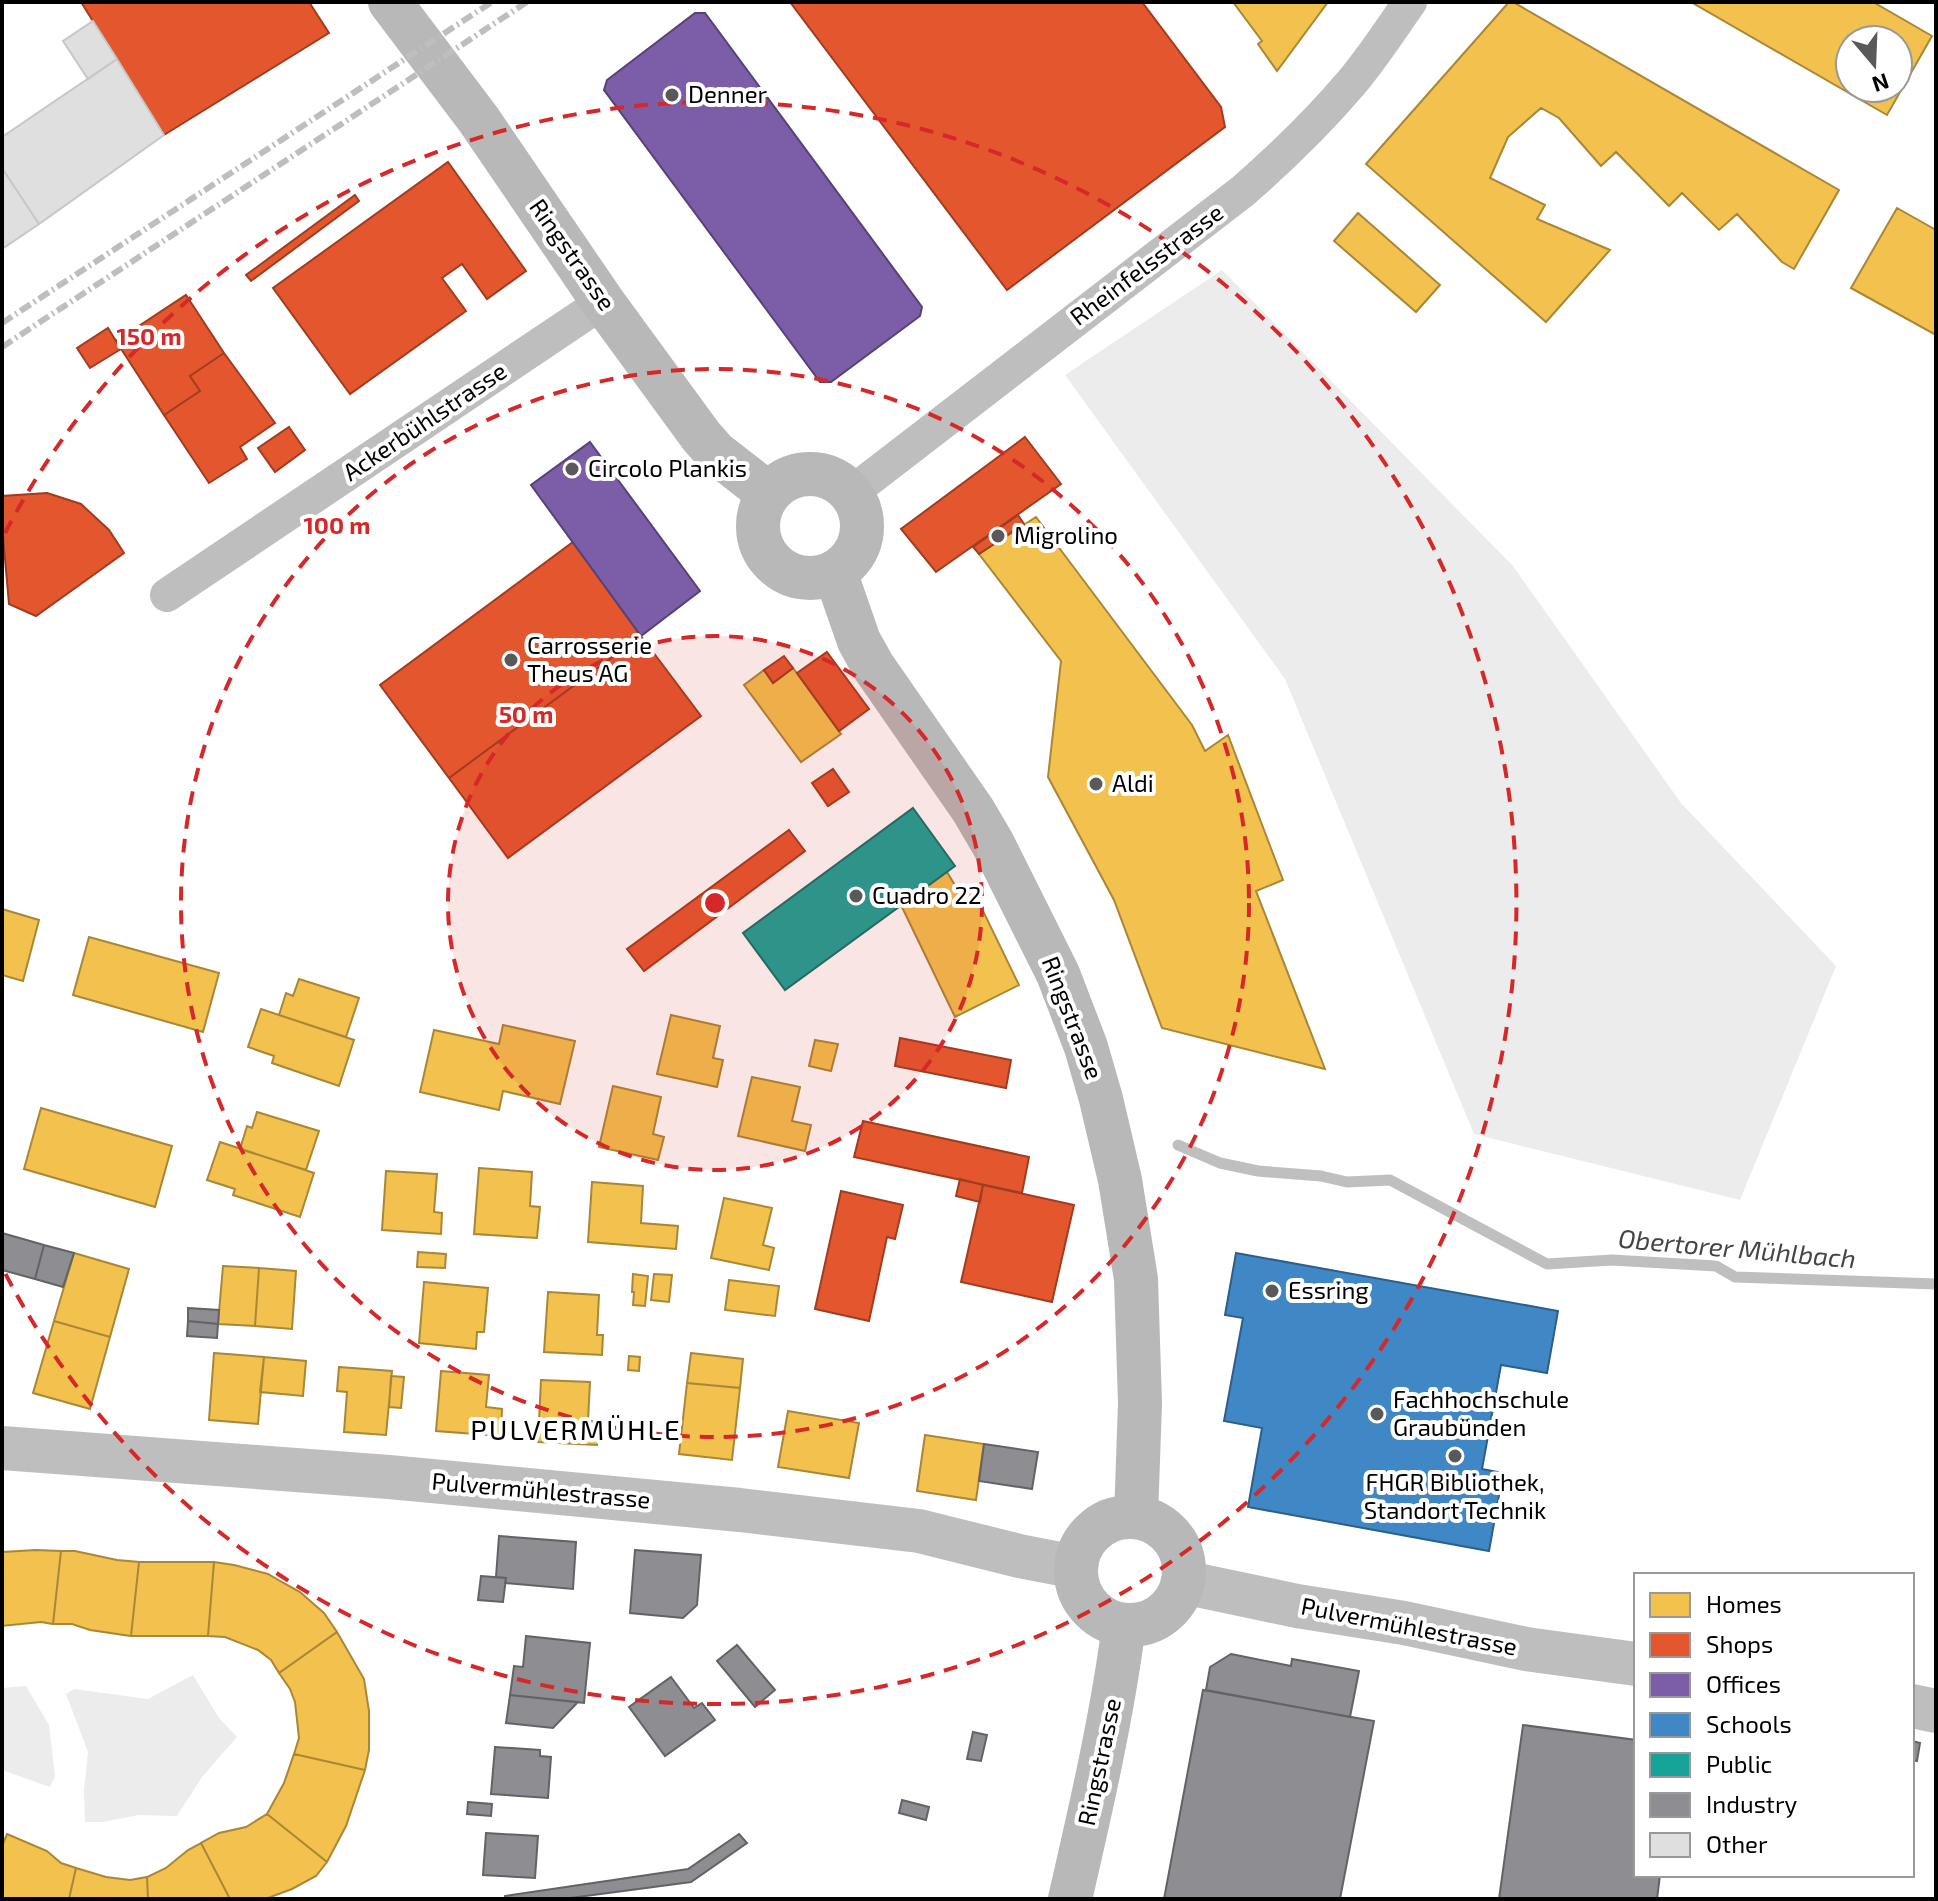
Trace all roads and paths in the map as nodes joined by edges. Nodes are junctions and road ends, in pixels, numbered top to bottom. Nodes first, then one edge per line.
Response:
1 (390, 2) edge
2 (1410, 2) edge
3 (603, 302) junction
4 (851, 493) junction
5 (769, 494) junction
6 (835, 572) junction
7 (167, 595) dead end
8 (2, 1448) edge
9 (1136, 1517) junction
10 (1076, 1567) junction
11 (1183, 1582) junction
12 (1124, 1625) junction
13 (1634, 1664) edge
14 (1914, 1706) edge
15 (1936, 1711) edge
16 (1070, 1899) edge

1 - 3 main road, Ringstrasse
2 - 4 street, Rheinfelsstrasse
3 - 5 main road, Ringstrasse
3 - 7 street, Ackerbühlstrasse
4 - 5 main road
4 - 6 main road
5 - 6 main road
6 - 9 main road, Ringstrasse
8 - 10 street, Pulvermühlestrasse
9 - 10 main road
9 - 11 main road
10 - 12 main road
11 - 12 main road
11 - 13 street, Pulvermühlestrasse
12 - 16 main road, Ringstrasse
14 - 15 street

